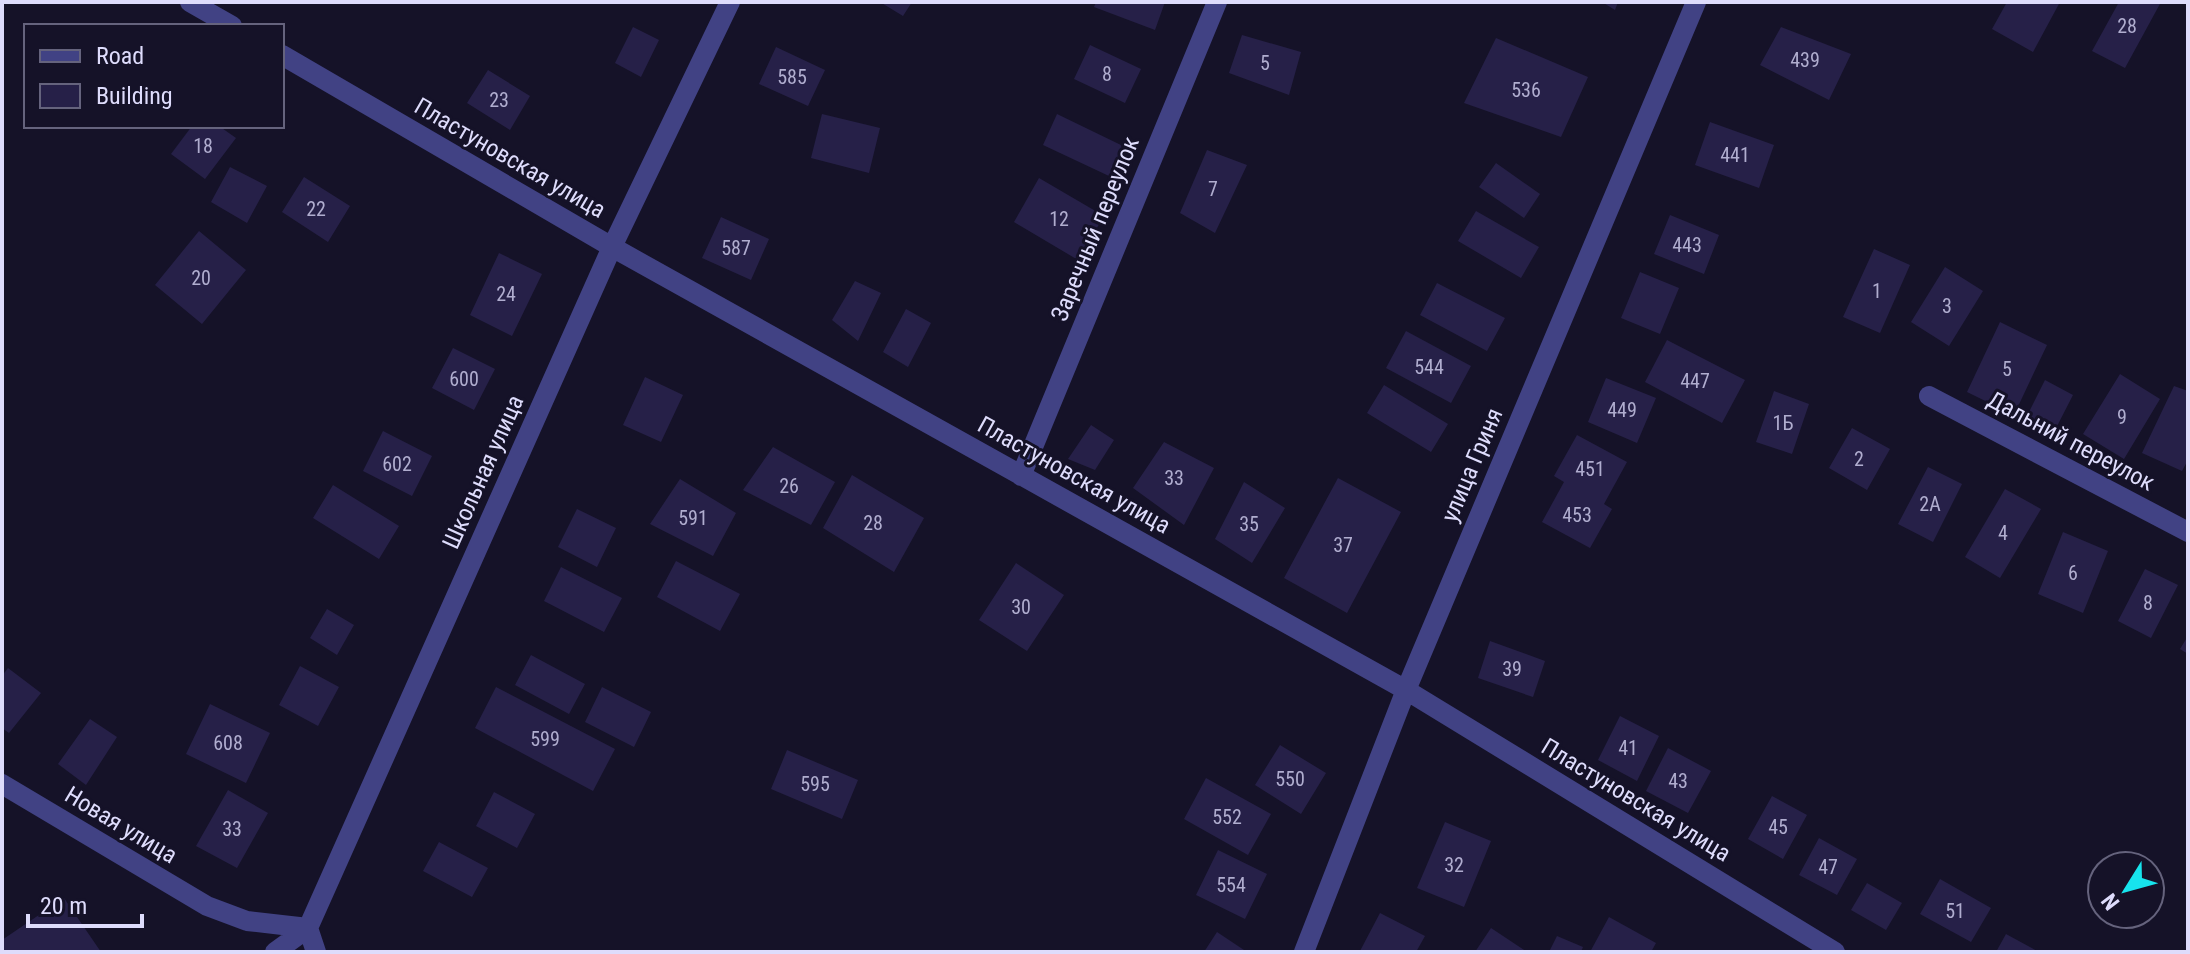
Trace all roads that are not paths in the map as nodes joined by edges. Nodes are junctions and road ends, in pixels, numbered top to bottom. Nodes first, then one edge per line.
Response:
1 (190, 2) edge
2 (730, 2) edge
3 (1217, 2) edge
4 (1696, 2) edge
5 (228, 24) edge
6 (284, 56) edge
7 (612, 247) junction
8 (1929, 396) dead end
9 (1021, 476) junction
10 (2188, 532) edge
11 (1406, 690) junction
12 (2, 784) edge
13 (308, 928) junction
14 (275, 952) edge
15 (316, 952) edge
16 (1304, 952) edge
17 (1835, 952) edge

1 - 5 street
2 - 7 street, Школьная улица
3 - 9 street, Заречный переулок
4 - 11 street, улица Гриня
6 - 7 street, Пластуновская улица
7 - 9 street, Пластуновская улица
7 - 13 street, Школьная улица
8 - 10 street, Дальний переулок
9 - 11 street, Пластуновская улица
11 - 16 street, улица Гриня
11 - 17 street, Пластуновская улица
12 - 13 street, Новая улица
13 - 14 street, Школьная улица
13 - 15 street

